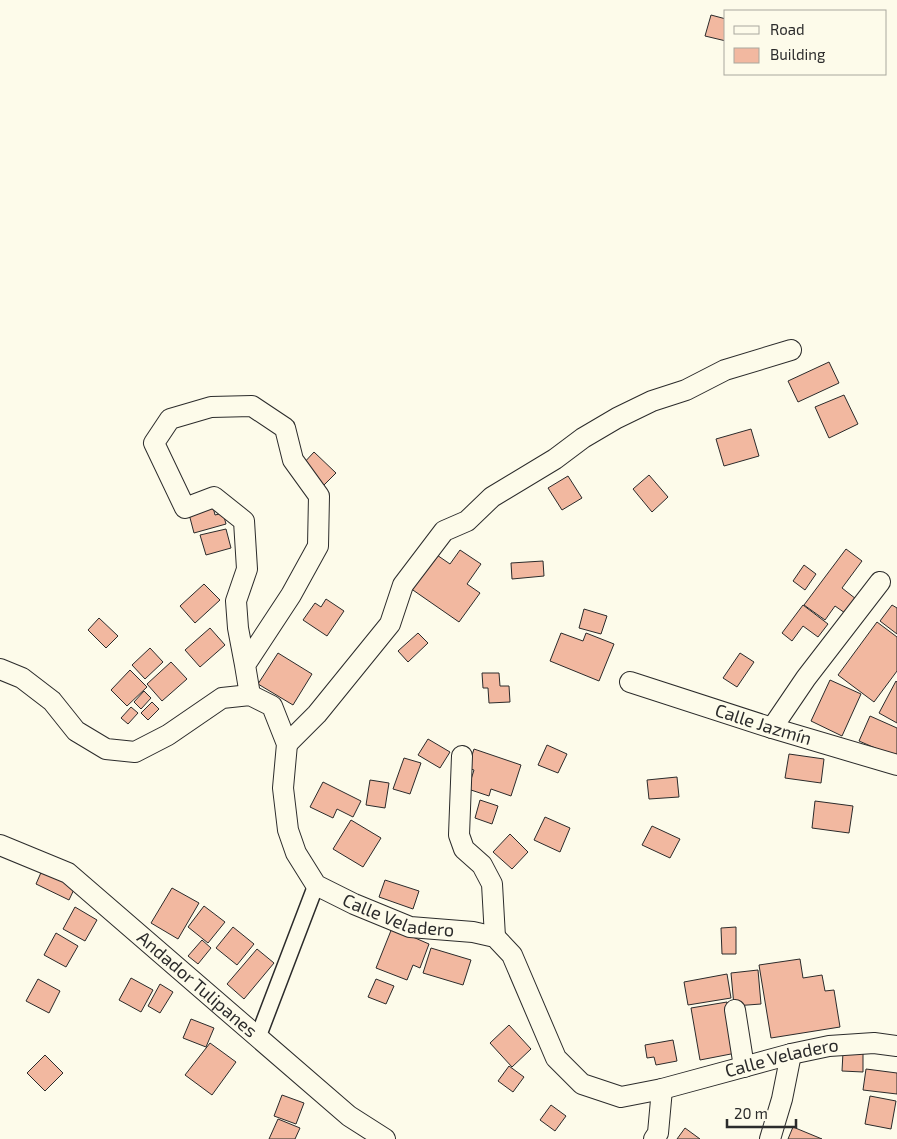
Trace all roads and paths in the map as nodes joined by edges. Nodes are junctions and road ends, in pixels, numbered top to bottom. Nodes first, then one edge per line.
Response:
1 (791, 350) dead end
2 (880, 582) dead end
3 (245, 665) junction
4 (0, 669) edge
5 (630, 682) dead end
6 (250, 695) junction
7 (772, 728) junction
8 (287, 744) junction
9 (462, 756) dead end
10 (897, 765) edge
11 (0, 846) edge
12 (316, 885) junction
13 (495, 937) junction
14 (735, 1010) dead end
15 (258, 1037) junction
16 (897, 1046) edge
17 (791, 1054) junction
18 (744, 1068) junction
19 (662, 1089) junction
20 (385, 1139) edge
21 (654, 1139) edge
22 (770, 1139) edge

1 - 8 street
2 - 7 street
3 - 3 street
3 - 6 street
4 - 6 street
5 - 7 street, Calle Jazmín
6 - 8 street
7 - 10 street, Calle Jazmín
8 - 12 street
9 - 13 street
11 - 15 street, Andador Tulipanes
12 - 13 street, Calle Veladero
12 - 15 street
13 - 19 street, Calle Veladero
14 - 18 street
15 - 20 street, Andador Tulipanes
16 - 17 street, Calle Veladero
17 - 18 street, Calle Veladero
17 - 22 street
18 - 19 street, Calle Veladero
19 - 21 street

